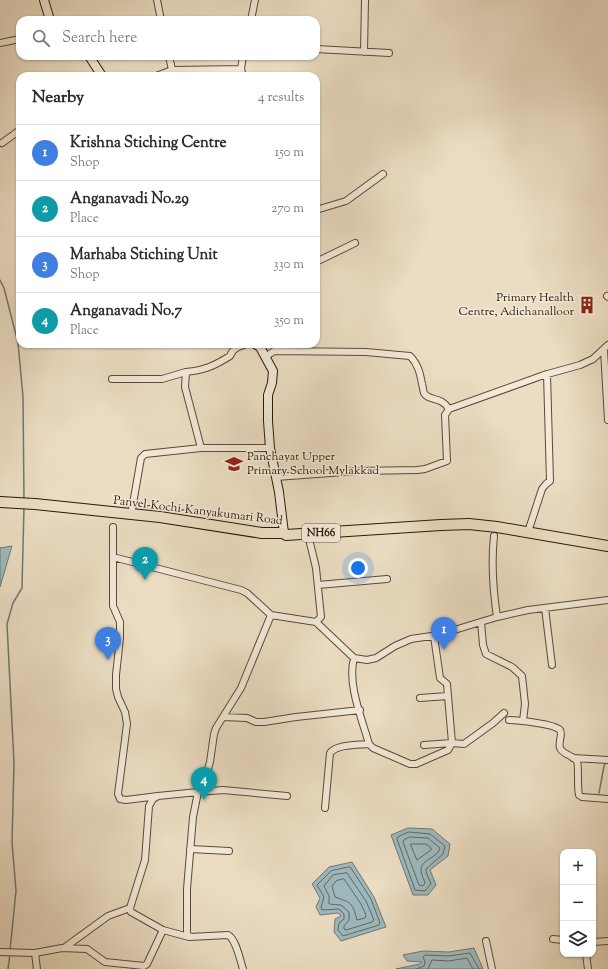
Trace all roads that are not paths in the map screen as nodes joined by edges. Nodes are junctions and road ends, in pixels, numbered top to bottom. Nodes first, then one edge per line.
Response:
1 (44, 0) edge
2 (157, 0) edge
3 (255, 0) edge
4 (365, 0) edge
5 (49, 16) edge
6 (160, 16) edge
7 (252, 16) edge
8 (16, 41) edge
9 (0, 43) edge
10 (320, 49) edge
11 (364, 52) junction
12 (389, 53) dead end
13 (94, 60) edge
14 (170, 60) edge
15 (242, 60) edge
16 (241, 68) junction
17 (172, 70) junction
18 (100, 72) edge
19 (167, 72) edge
20 (242, 72) edge
21 (16, 133) edge
22 (2, 142) dead end
23 (383, 174) dead end
24 (320, 209) edge
25 (354, 244) dead end
26 (320, 260) edge
27 (235, 348) edge
28 (260, 348) edge
29 (606, 348) edge
30 (265, 357) junction
31 (186, 372) junction
32 (546, 374) junction
33 (112, 379) dead end
34 (449, 409) junction
35 (608, 420) edge
36 (201, 448) junction
37 (270, 448) junction
38 (276, 477) junction
39 (0, 502) edge
40 (131, 515) junction
41 (113, 527) dead end
42 (528, 532) junction
43 (284, 533) junction
44 (494, 536) dead end
45 (310, 543) dead end
46 (608, 546) edge
47 (113, 557) junction
48 (387, 579) dead end
49 (318, 585) junction
50 (608, 600) edge
51 (545, 608) junction
52 (271, 615) junction
53 (497, 617) junction
54 (316, 622) junction
55 (481, 622) junction
56 (434, 636) junction
57 (354, 658) junction
58 (552, 665) dead end
59 (448, 696) junction
60 (420, 698) dead end
61 (360, 710) junction
62 (504, 713) dead end
63 (223, 717) junction
64 (509, 720) dead end
65 (523, 721) junction
66 (452, 743) junction
67 (369, 744) junction
68 (424, 745) dead end
69 (573, 758) junction
70 (608, 760) edge
71 (198, 792) junction
72 (158, 796) junction
73 (287, 796) dead end
74 (608, 799) edge
75 (325, 808) dead end
76 (190, 849) junction
77 (228, 851) dead end
78 (130, 908) junction
79 (163, 930) junction
80 (188, 937) junction
81 (553, 939) dead end
82 (560, 940) edge
83 (608, 941) edge
84 (486, 942) dead end
85 (596, 942) edge
86 (64, 948) junction
87 (1, 953) edge
88 (35, 953) junction
89 (586, 957) edge
90 (37, 969) edge
91 (243, 969) edge
92 (492, 969) edge
93 (588, 969) edge

1 - 5 main road
2 - 6 street
3 - 7 street
4 - 11 street
8 - 9 street
10 - 11 street
11 - 12 street
13 - 18 main road
14 - 17 street
15 - 16 street
16 - 17 street
16 - 20 street
17 - 19 street
21 - 22 street
23 - 24 street
25 - 26 street
27 - 31 street
28 - 30 main road
29 - 32 street
29 - 35 street
30 - 34 street
30 - 37 main road
31 - 33 street
31 - 36 street
32 - 34 street
32 - 42 street
34 - 38 street
36 - 37 street
36 - 40 street
37 - 38 main road
38 - 43 main road
39 - 40 highway, Panvel-Kochi-Kanyakumari Road / NH66
40 - 43 highway, Panvel-Kochi-Kanyakumari Road / NH66
41 - 47 street
42 - 43 highway, Panvel-Kochi-Kanyakumari Road / NH66
42 - 46 highway, Panvel-Kochi-Kanyakumari Road / NH66
44 - 53 street
45 - 49 street
47 - 52 street
47 - 72 street
48 - 49 street
49 - 54 street
50 - 51 street
51 - 53 street
51 - 58 street
52 - 54 street
52 - 63 street
53 - 55 street
54 - 57 street
55 - 56 street
55 - 65 street
56 - 57 street
56 - 59 street
57 - 61 street
59 - 60 street
59 - 66 street
61 - 63 street
61 - 67 street
62 - 66 street
63 - 71 street
64 - 65 street
65 - 69 street
66 - 67 street
66 - 68 street
67 - 75 street
69 - 70 street
69 - 74 street
71 - 72 street
71 - 73 street
71 - 76 street
72 - 78 street
76 - 77 street
76 - 80 street
78 - 79 street
78 - 86 street
79 - 80 street
79 - 86 street
80 - 91 street
81 - 82 street
83 - 85 street
84 - 92 street
86 - 88 street
87 - 88 street
88 - 90 street
89 - 93 street

